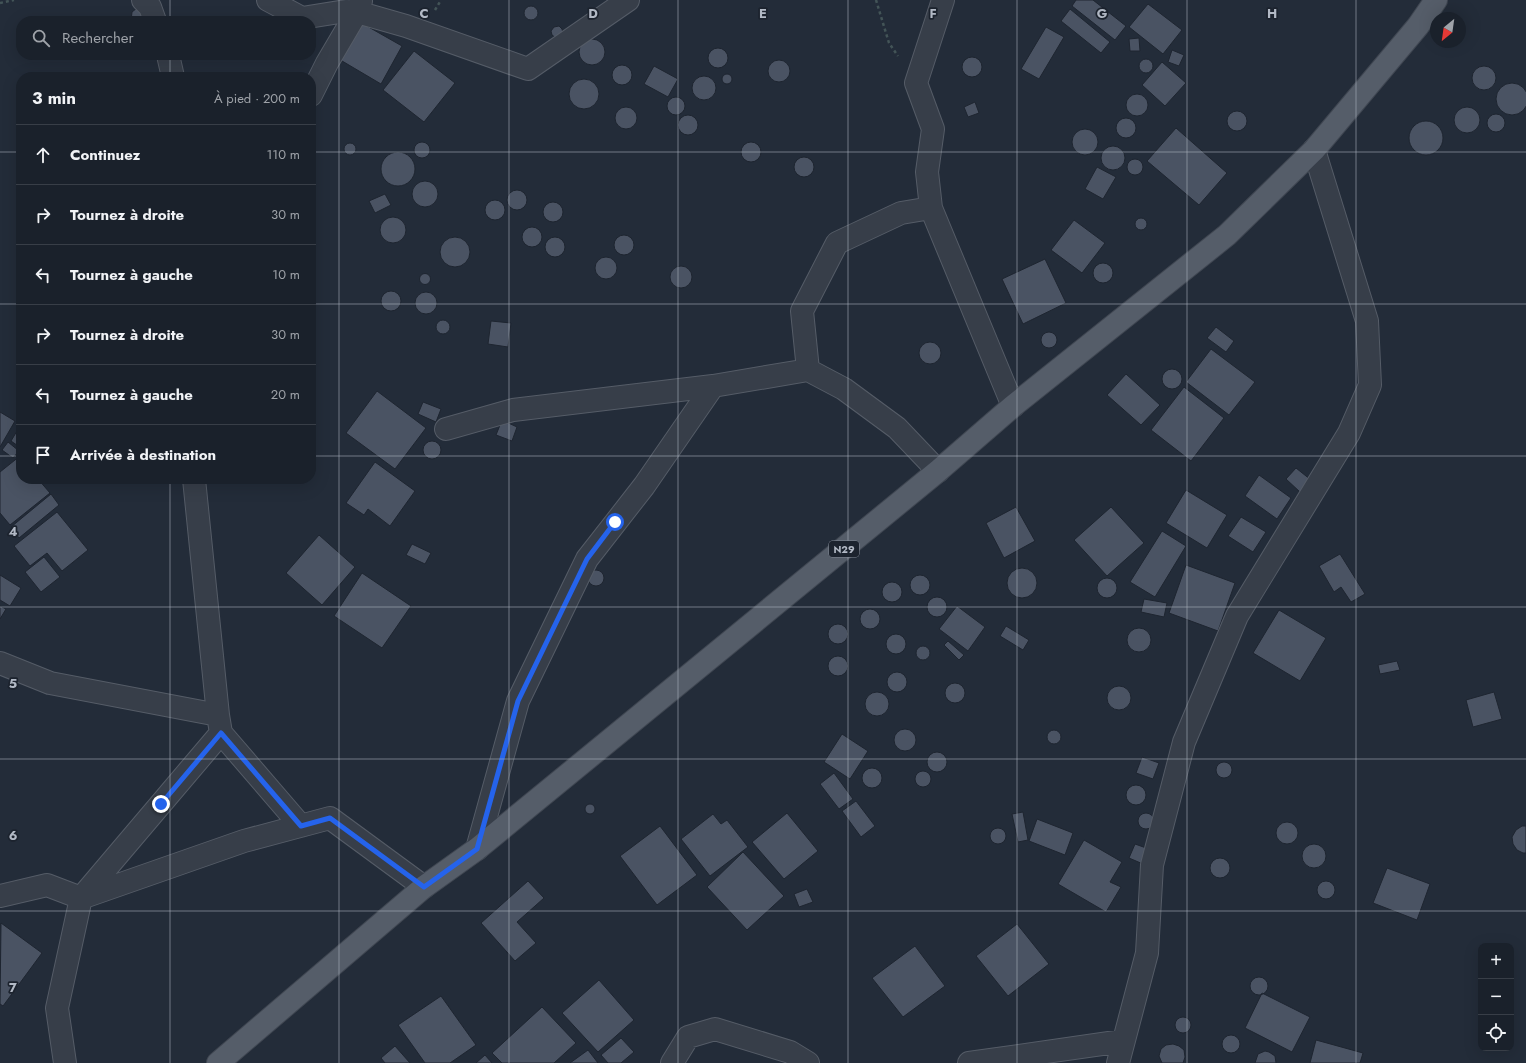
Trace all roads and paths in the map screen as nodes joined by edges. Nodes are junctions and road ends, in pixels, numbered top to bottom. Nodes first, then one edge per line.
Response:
1 (14, 0) edge
2 (143, 0) edge
3 (268, 0) edge
4 (628, 0) edge
5 (876, 0) edge
6 (943, 0) edge
7 (1436, 0) edge
8 (0, 3) edge
9 (359, 6) edge
10 (153, 16) edge
11 (298, 16) edge
12 (315, 16) edge
13 (169, 60) edge
14 (172, 72) edge
15 (916, 83) junction
16 (316, 85) edge
17 (1314, 150) junction
18 (931, 208) junction
19 (808, 370) junction
20 (713, 386) junction
21 (1012, 406) junction
22 (446, 429) dead end
23 (938, 472) junction
24 (195, 484) edge
25 (0, 663) edge
26 (220, 724) junction
27 (301, 826) junction
28 (477, 849) junction
29 (424, 887) junction
30 (0, 896) edge
31 (81, 898) junction
32 (1123, 1041) junction
33 (65, 1063) edge
34 (218, 1063) edge
35 (672, 1063) edge
36 (808, 1063) edge
37 (969, 1063) edge
38 (1118, 1063) edge

1 - 8 path
2 - 10 street
3 - 11 street
4 - 9 street
5 - 15 path
6 - 15 street
7 - 17 main road, N29
9 - 12 street
9 - 16 street
13 - 14 street
15 - 18 street
17 - 21 main road, N29
17 - 32 street
18 - 19 street
18 - 21 street
19 - 20 street
19 - 23 street
20 - 22 street
20 - 28 street
21 - 23 main road, N29
23 - 28 main road, N29
24 - 26 street
25 - 26 street
26 - 27 street
26 - 31 street
27 - 29 street
27 - 31 street
28 - 29 main road, N29
29 - 34 main road, N29
30 - 31 street
31 - 33 street
32 - 37 street
32 - 38 street
35 - 36 street

